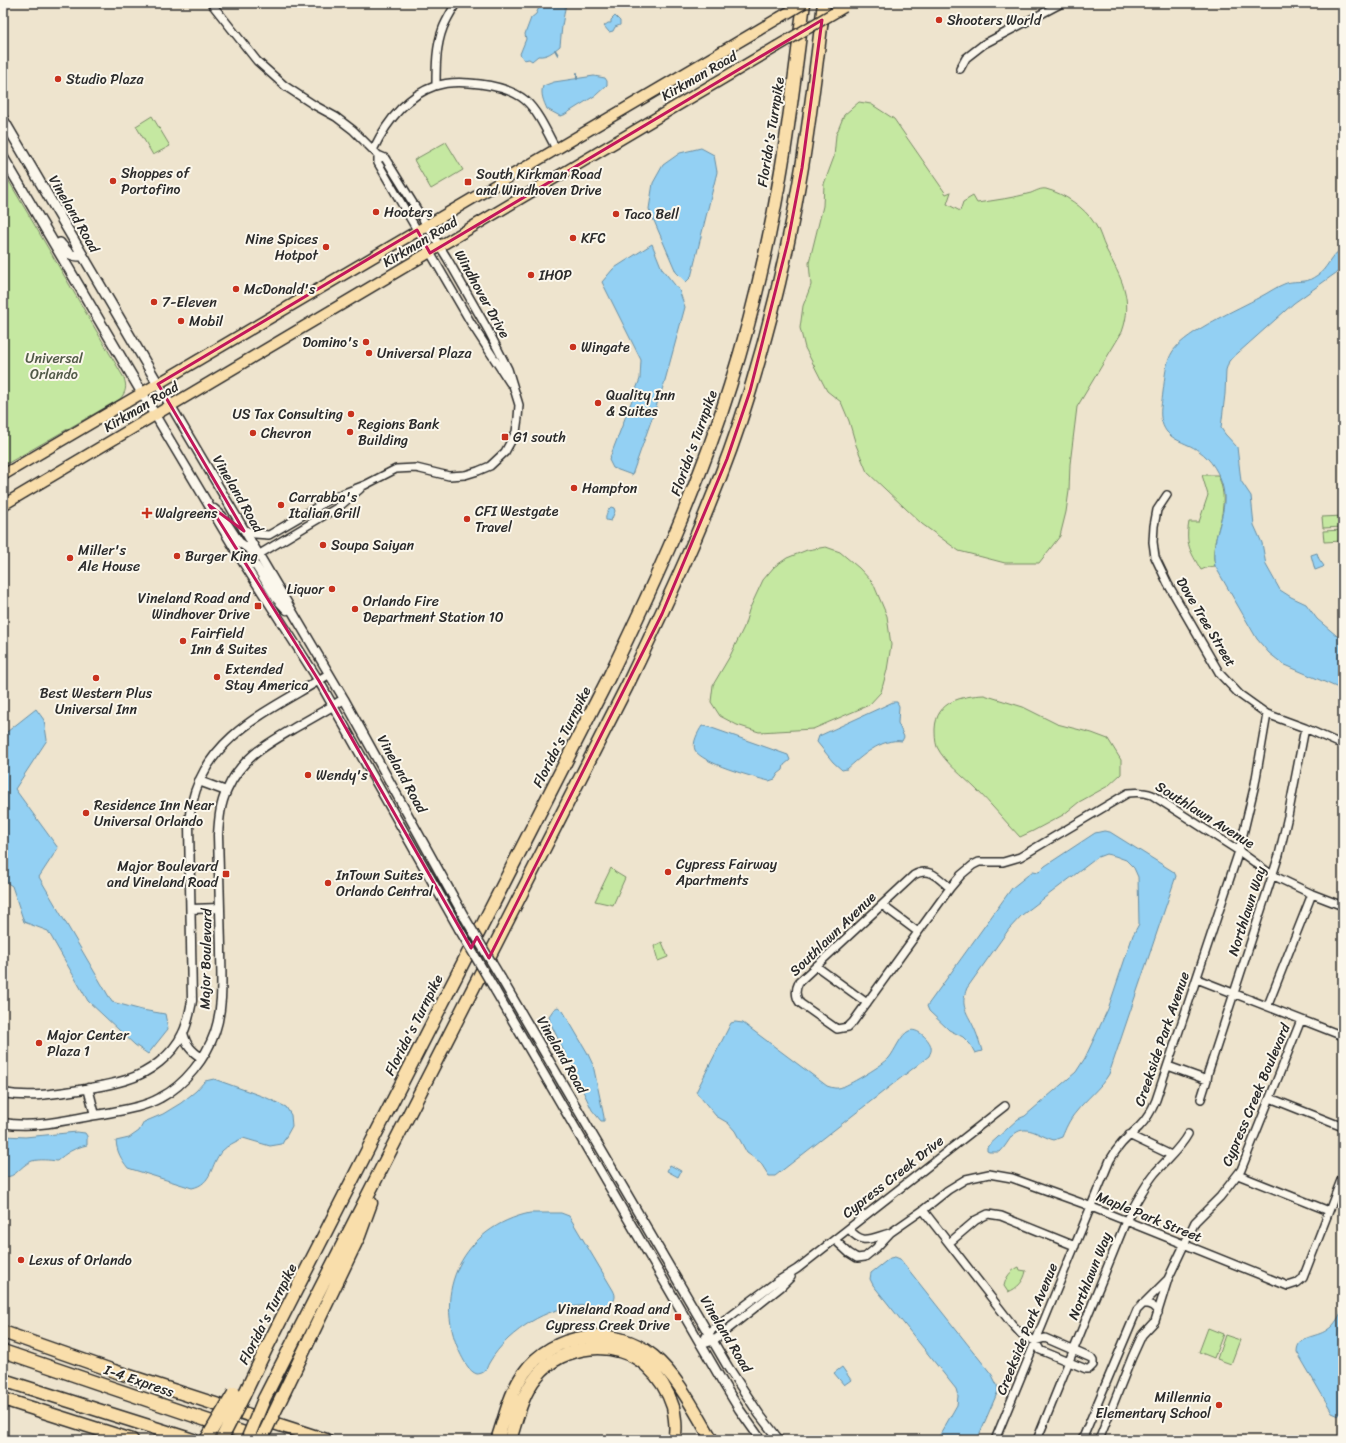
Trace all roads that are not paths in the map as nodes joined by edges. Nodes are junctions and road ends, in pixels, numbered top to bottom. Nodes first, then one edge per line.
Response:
1 (211, 3) edge
2 (456, 3) edge
3 (804, 3) edge
4 (824, 3) edge
5 (1062, 3) edge
6 (848, 5) edge
7 (960, 69) dead end
8 (436, 85) junction
9 (3, 119) edge
10 (556, 149) junction
11 (375, 152) junction
12 (3, 158) edge
13 (41, 221) junction
14 (422, 228) junction
15 (440, 247) junction
16 (430, 253) junction
17 (82, 256) junction
18 (488, 330) junction
19 (478, 335) junction
20 (158, 384) junction
21 (516, 391) junction
22 (142, 393) junction
23 (170, 406) junction
24 (155, 415) junction
25 (3, 475) edge
26 (365, 486) junction
27 (1167, 495) dead end
28 (334, 497) junction
29 (3, 505) edge
30 (209, 505) junction
31 (340, 506) junction
32 (243, 529) junction
33 (258, 555) junction
34 (239, 556) junction
35 (302, 628) junction
36 (329, 674) junction
37 (319, 681) junction
38 (344, 699) junction
39 (334, 705) junction
40 (1267, 714) junction
41 (1305, 728) junction
42 (1343, 745) edge
43 (200, 781) junction
44 (226, 791) junction
45 (1239, 851) junction
46 (1272, 875) junction
47 (950, 888) junction
48 (1312, 894) junction
49 (882, 905) junction
50 (1343, 906) edge
51 (220, 908) junction
52 (191, 910) junction
53 (918, 932) junction
54 (816, 966) junction
55 (1197, 979) junction
56 (1234, 992) junction
57 (867, 1003) junction
58 (1268, 1005) junction
59 (1301, 1020) junction
60 (183, 1033) junction
61 (1343, 1036) edge
62 (202, 1058) junction
63 (1168, 1066) junction
64 (1207, 1080) junction
65 (88, 1088) junction
66 (3, 1094) edge
67 (1270, 1098) junction
68 (1201, 1099) dead end
69 (1006, 1106) dead end
70 (95, 1115) junction
71 (3, 1123) edge
72 (1343, 1127) edge
73 (1188, 1134) dead end
74 (1130, 1135) junction
75 (1171, 1155) junction
76 (385, 1162) junction
77 (616, 1175) junction
78 (1238, 1175) junction
79 (1343, 1175) edge
80 (606, 1181) junction
81 (1092, 1207) junction
82 (923, 1210) junction
83 (1329, 1211) junction
84 (641, 1217) junction
85 (1126, 1221) junction
86 (630, 1223) junction
87 (849, 1229) junction
88 (890, 1233) junction
89 (835, 1240) junction
90 (864, 1240) junction
91 (949, 1243) junction
92 (1183, 1245) junction
93 (1075, 1246) junction
94 (870, 1252) junction
95 (798, 1269) junction
96 (1168, 1279) junction
97 (1142, 1304) junction
98 (1158, 1313) junction
99 (3, 1332) edge
100 (708, 1333) junction
101 (713, 1341) junction
102 (1035, 1341) junction
103 (701, 1345) junction
104 (1074, 1350) junction
105 (3, 1352) edge
106 (1069, 1361) junction
107 (1113, 1367) junction
108 (3, 1372) edge
109 (1126, 1372) junction
110 (3, 1380) edge
111 (239, 1394) junction
112 (3, 1399) edge
113 (111, 1414) junction
114 (132, 1440) edge
115 (193, 1440) edge
116 (206, 1440) edge
117 (221, 1440) edge
118 (247, 1440) edge
119 (261, 1440) edge
120 (265, 1440) edge
121 (326, 1440) edge
122 (497, 1440) edge
123 (510, 1440) edge
124 (674, 1440) edge
125 (712, 1440) edge
126 (762, 1440) edge
127 (779, 1440) edge
128 (995, 1440) edge
129 (1037, 1440) edge
130 (1082, 1440) edge
131 (1099, 1440) edge

1 - 11 street, Windhover Drive
2 - 8 street
3 - 10 main road, Kirkman Road, bridge
3 - 111 highway, Florida's Turnpike
4 - 76 highway
5 - 7 street
6 - 15 main road, Kirkman Road, bridge
8 - 10 street
8 - 11 street
9 - 17 main road, Vineland Road
10 - 14 main road, Kirkman Road
11 - 14 street, Windhover Drive
12 - 13 main road, Vineland Road
13 - 17 main road
13 - 22 main road, Vineland Road
14 - 15 street, Windhover Drive
14 - 16 street, Windhover Drive
14 - 20 main road, Kirkman Road
15 - 16 main road, Kirkman Road
15 - 18 street, Windhover Drive
16 - 19 street, Windhover Drive
16 - 23 main road, Kirkman Road
17 - 20 main road, Vineland Road
18 - 19 street
18 - 21 street, Windhover Drive
19 - 21 street, Windhover Drive
20 - 22 main road, Kirkman Road
20 - 23 main road, Vineland Road
21 - 26 street, Windhover Drive
22 - 24 main road, Vineland Road
22 - 25 main road, Kirkman Road
23 - 24 main road, Kirkman Road
23 - 32 street, Vineland Road
24 - 29 main road, Kirkman Road
24 - 30 street, Vineland Road
26 - 28 street, Windhover Drive
26 - 31 street, Windhover Drive
27 - 40 street, Dove Tree Street
28 - 31 street
28 - 32 street, Windhover Drive
30 - 33 street
30 - 34 street, Vineland Road
31 - 33 street, Windhover Drive
32 - 33 street, Vineland Road
33 - 35 street, Vineland Road
34 - 35 street
34 - 37 street, Vineland Road
35 - 36 street, Vineland Road
36 - 37 street, Major Boulevard
36 - 38 street, Vineland Road
37 - 39 street, Vineland Road
37 - 43 street, Major Boulevard
38 - 39 street, Major Boulevard
38 - 77 street, Vineland Road, bridge
39 - 44 street, Major Boulevard
39 - 80 street, Vineland Road, bridge
40 - 41 street, Dove Tree Street
40 - 45 street, Creekside Park Avenue
41 - 42 street, Dove Tree Street
41 - 46 street, Northlawn Way
43 - 44 street
43 - 52 street, Major Boulevard
44 - 51 street, Major Boulevard
45 - 46 street, Southlawn Avenue
45 - 47 street, Southlawn Avenue
45 - 55 street, Creekside Park Avenue
46 - 48 street, Southlawn Avenue
46 - 56 street, Northlawn Way
47 - 49 street, Southlawn Avenue
47 - 53 street, Southlawn Avenue
48 - 50 street, Southlawn Avenue
48 - 58 street
49 - 53 street
49 - 54 street, Southlawn Avenue
51 - 52 street
51 - 62 street, Major Boulevard
52 - 60 street, Major Boulevard
53 - 57 street, Southlawn Avenue
54 - 57 street
54 - 57 street, Southlawn Avenue
55 - 56 street
55 - 63 street, Creekside Park Avenue
56 - 58 street
56 - 64 street, Northlawn Way
58 - 59 street
59 - 61 street
59 - 67 street, Cypress Creek Boulevard
60 - 62 street
60 - 65 street, Major Boulevard
62 - 70 street, Major Boulevard
63 - 64 street
63 - 74 street, Creekside Park Avenue
64 - 68 street, Northlawn Way
65 - 66 street, Major Boulevard
65 - 70 street
67 - 72 street
67 - 78 street, Cypress Creek Boulevard
69 - 87 street, Cypress Creek Drive
70 - 71 street, Major Boulevard
73 - 75 street, Northlawn Way
74 - 75 street
74 - 81 street, Creekside Park Avenue
75 - 85 street, Northlawn Way
76 - 118 highway, bridge
76 - 119 highway, bridge
77 - 80 street
77 - 84 street, Vineland Road
78 - 83 street
78 - 92 street, Cypress Creek Boulevard
79 - 83 street, Maple Park Street
80 - 86 street, Vineland Road
81 - 82 street, Maple Park Street
81 - 85 street, Maple Park Street
81 - 93 street, Creekside Park Avenue
82 - 88 street, Maple Park Street
82 - 91 street
83 - 92 street, Maple Park Street
84 - 86 street
84 - 100 street, Vineland Road
85 - 92 street, Maple Park Street
85 - 104 street, Northlawn Way
86 - 103 street, Vineland Road
87 - 89 street, Cypress Creek Drive
87 - 90 street
88 - 90 street, Maple Park Street
88 - 94 street, Maple Park Street
89 - 94 street
89 - 95 street, Cypress Creek Drive
90 - 94 street
91 - 93 street
91 - 102 street
92 - 96 street, Cypress Creek Boulevard
93 - 102 street, Creekside Park Avenue
95 - 100 street, Cypress Creek Drive
95 - 101 street, Cypress Creek Drive
96 - 97 street, Cypress Creek Boulevard
96 - 98 street, Cypress Creek Boulevard
97 - 98 street
97 - 107 street, Cypress Creek Boulevard
98 - 109 street, Cypress Creek Boulevard
99 - 121 highway
100 - 101 street, Vineland Road
100 - 103 street, Cypress Creek Drive
101 - 103 street, Cypress Creek Drive
101 - 127 street, Vineland Road
102 - 104 street
102 - 106 street
102 - 128 street, Creekside Park Avenue
103 - 126 street, Vineland Road
104 - 106 street, Northlawn Way
104 - 106 street
105 - 120 highway, I-4 Express
106 - 129 street, Northlawn Way
107 - 109 street
107 - 130 street, Cypress Creek Boulevard
108 - 113 highway
109 - 131 street, Cypress Creek Boulevard
110 - 113 highway
111 - 116 highway, bridge
111 - 117 highway, Florida's Turnpike, bridge
112 - 114 highway
113 - 115 highway
122 - 125 highway
123 - 124 highway

